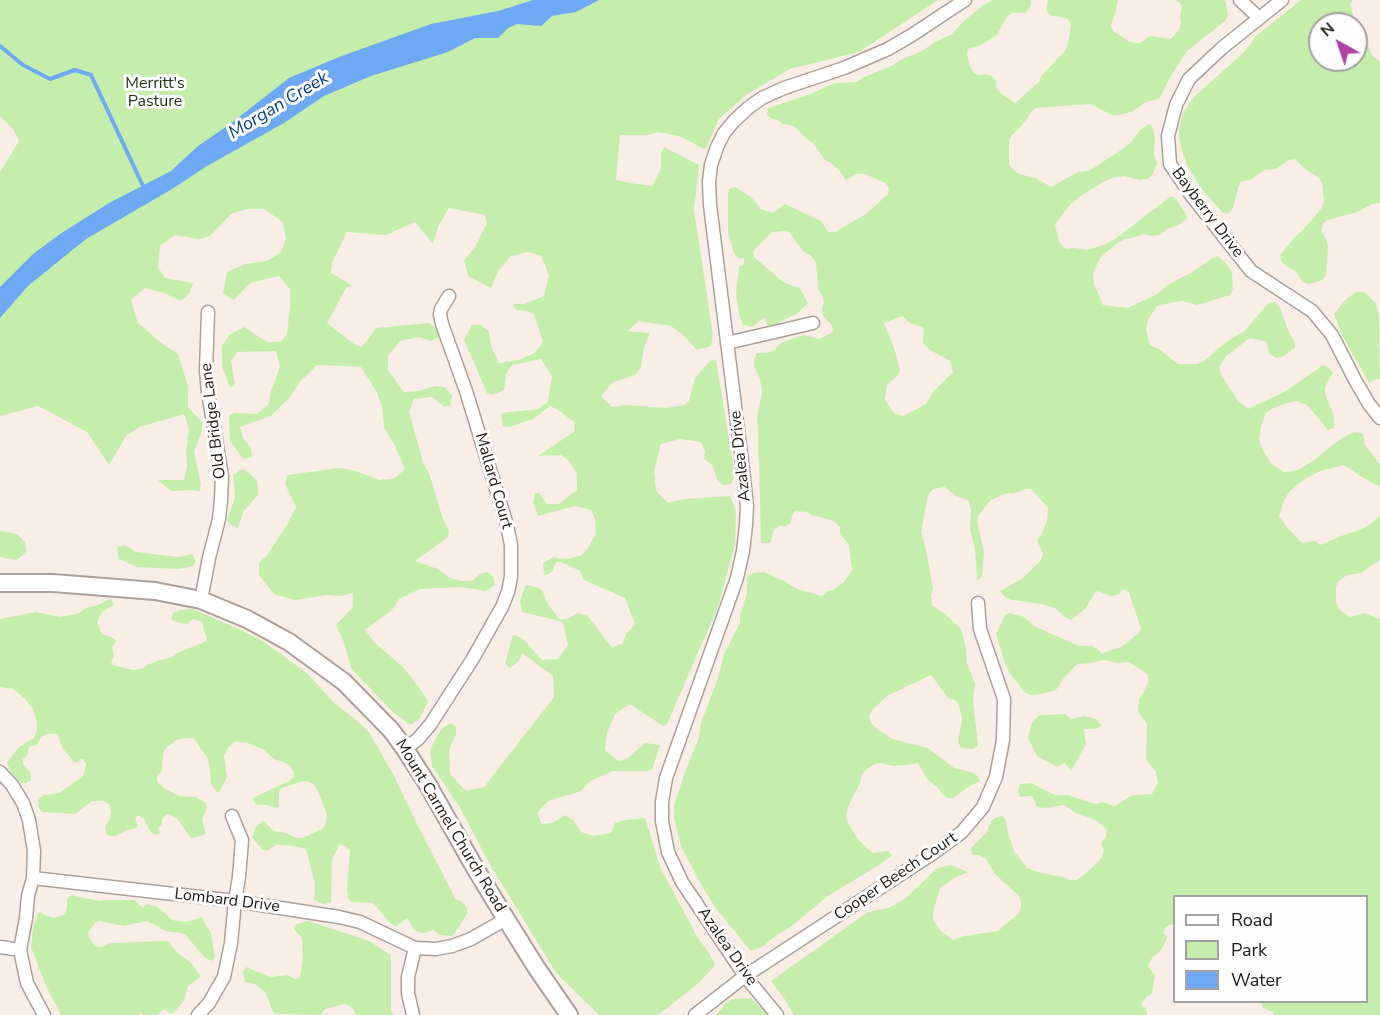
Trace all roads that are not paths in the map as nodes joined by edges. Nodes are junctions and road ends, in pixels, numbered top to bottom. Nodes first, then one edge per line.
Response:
1 (965, 0) edge
2 (1240, 0) edge
3 (1282, 0) edge
4 (1259, 18) junction
5 (449, 296) dead end
6 (208, 312) dead end
7 (813, 323) dead end
8 (726, 343) junction
9 (1380, 418) edge
10 (0, 583) edge
11 (201, 600) junction
12 (978, 603) dead end
13 (405, 749) junction
14 (0, 772) edge
15 (232, 816) dead end
16 (33, 878) junction
17 (235, 901) junction
18 (506, 919) junction
19 (0, 947) edge
20 (415, 948) junction
21 (20, 950) junction
22 (745, 976) junction
23 (44, 1015) edge
24 (198, 1015) edge
25 (413, 1015) edge
26 (569, 1015) edge
27 (695, 1015) edge
28 (777, 1015) edge

1 - 8 street, Azalea Drive
2 - 4 street
3 - 4 street, Bayberry Drive
4 - 9 street, Bayberry Drive
5 - 13 street, Mallard Court
6 - 11 street, Old Bridge Lane
7 - 8 street
8 - 22 street, Azalea Drive
10 - 11 main road, Mount Carmel Church Road
11 - 13 main road, Mount Carmel Church Road
12 - 22 street, Cooper Beech Court
13 - 18 main road, Mount Carmel Church Road
14 - 16 street
15 - 17 street
16 - 17 street, Lombard Drive
16 - 21 street
17 - 20 street, Lombard Drive
17 - 24 street
18 - 20 street
18 - 26 main road, Mount Carmel Church Road
19 - 21 street
20 - 25 street
21 - 23 street
22 - 27 street, Cooper Beech Court
22 - 28 street, Azalea Drive

